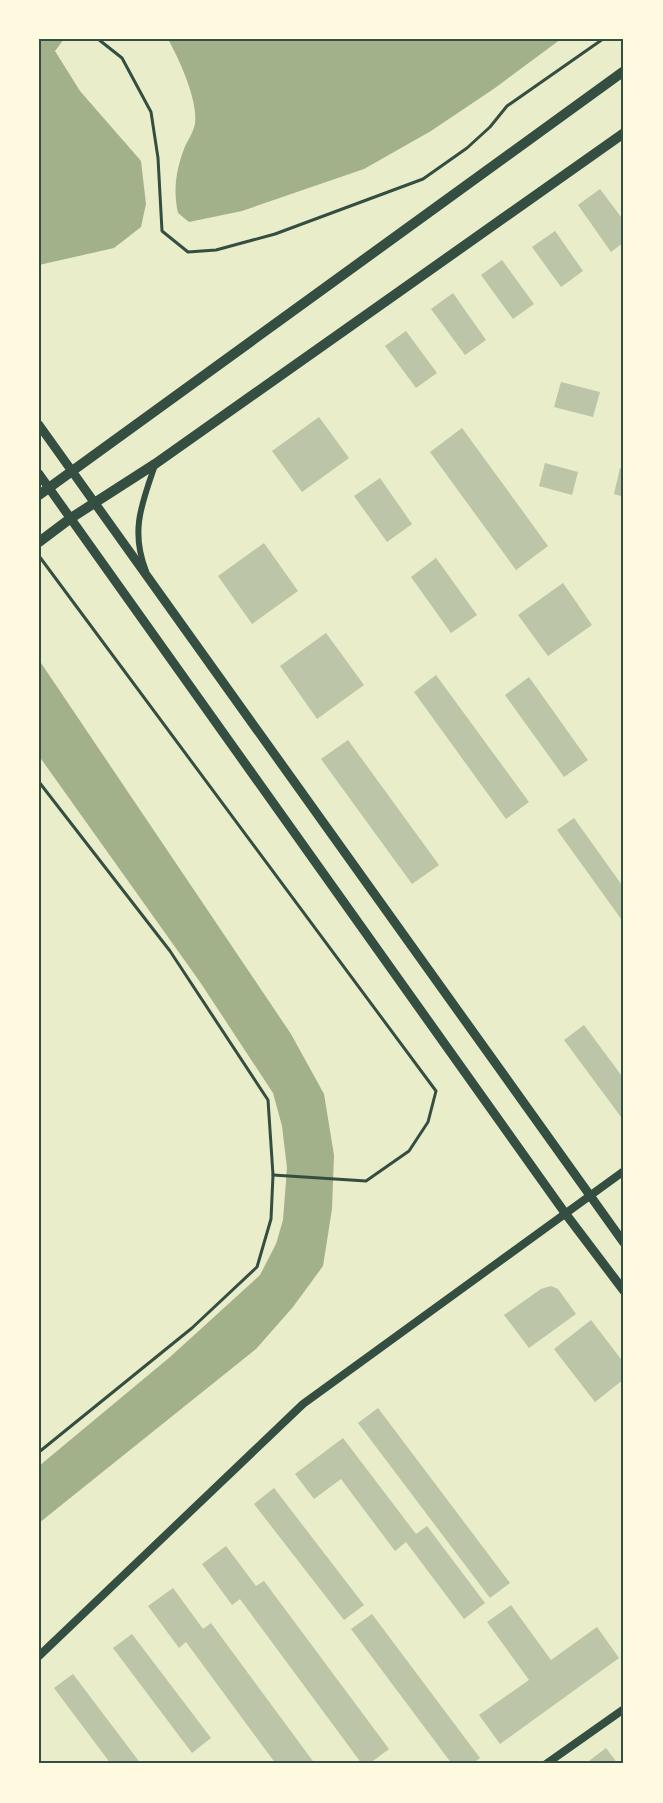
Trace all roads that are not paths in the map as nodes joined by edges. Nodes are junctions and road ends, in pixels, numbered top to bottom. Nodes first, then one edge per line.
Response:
1 (624, 71) edge
2 (624, 132) edge
3 (39, 425) edge
4 (155, 464) junction
5 (72, 471) junction
6 (39, 474) edge
7 (50, 488) junction
8 (39, 495) edge
9 (94, 502) junction
10 (71, 518) junction
11 (39, 542) edge
12 (149, 577) junction
13 (624, 1171) edge
14 (588, 1196) junction
15 (565, 1213) junction
16 (624, 1243) edge
17 (624, 1291) edge
18 (39, 1656) edge
19 (624, 1709) edge
20 (546, 1764) edge

1 - 5 main road
2 - 4 main road
3 - 5 main road
4 - 9 main road
4 - 12 street
5 - 7 main road
5 - 9 main road
6 - 7 main road
7 - 8 main road
7 - 10 main road
9 - 10 main road
9 - 12 main road
10 - 11 main road
10 - 15 main road
12 - 14 main road
13 - 14 street
14 - 15 street
14 - 16 main road
15 - 17 main road
15 - 18 street
19 - 20 street

